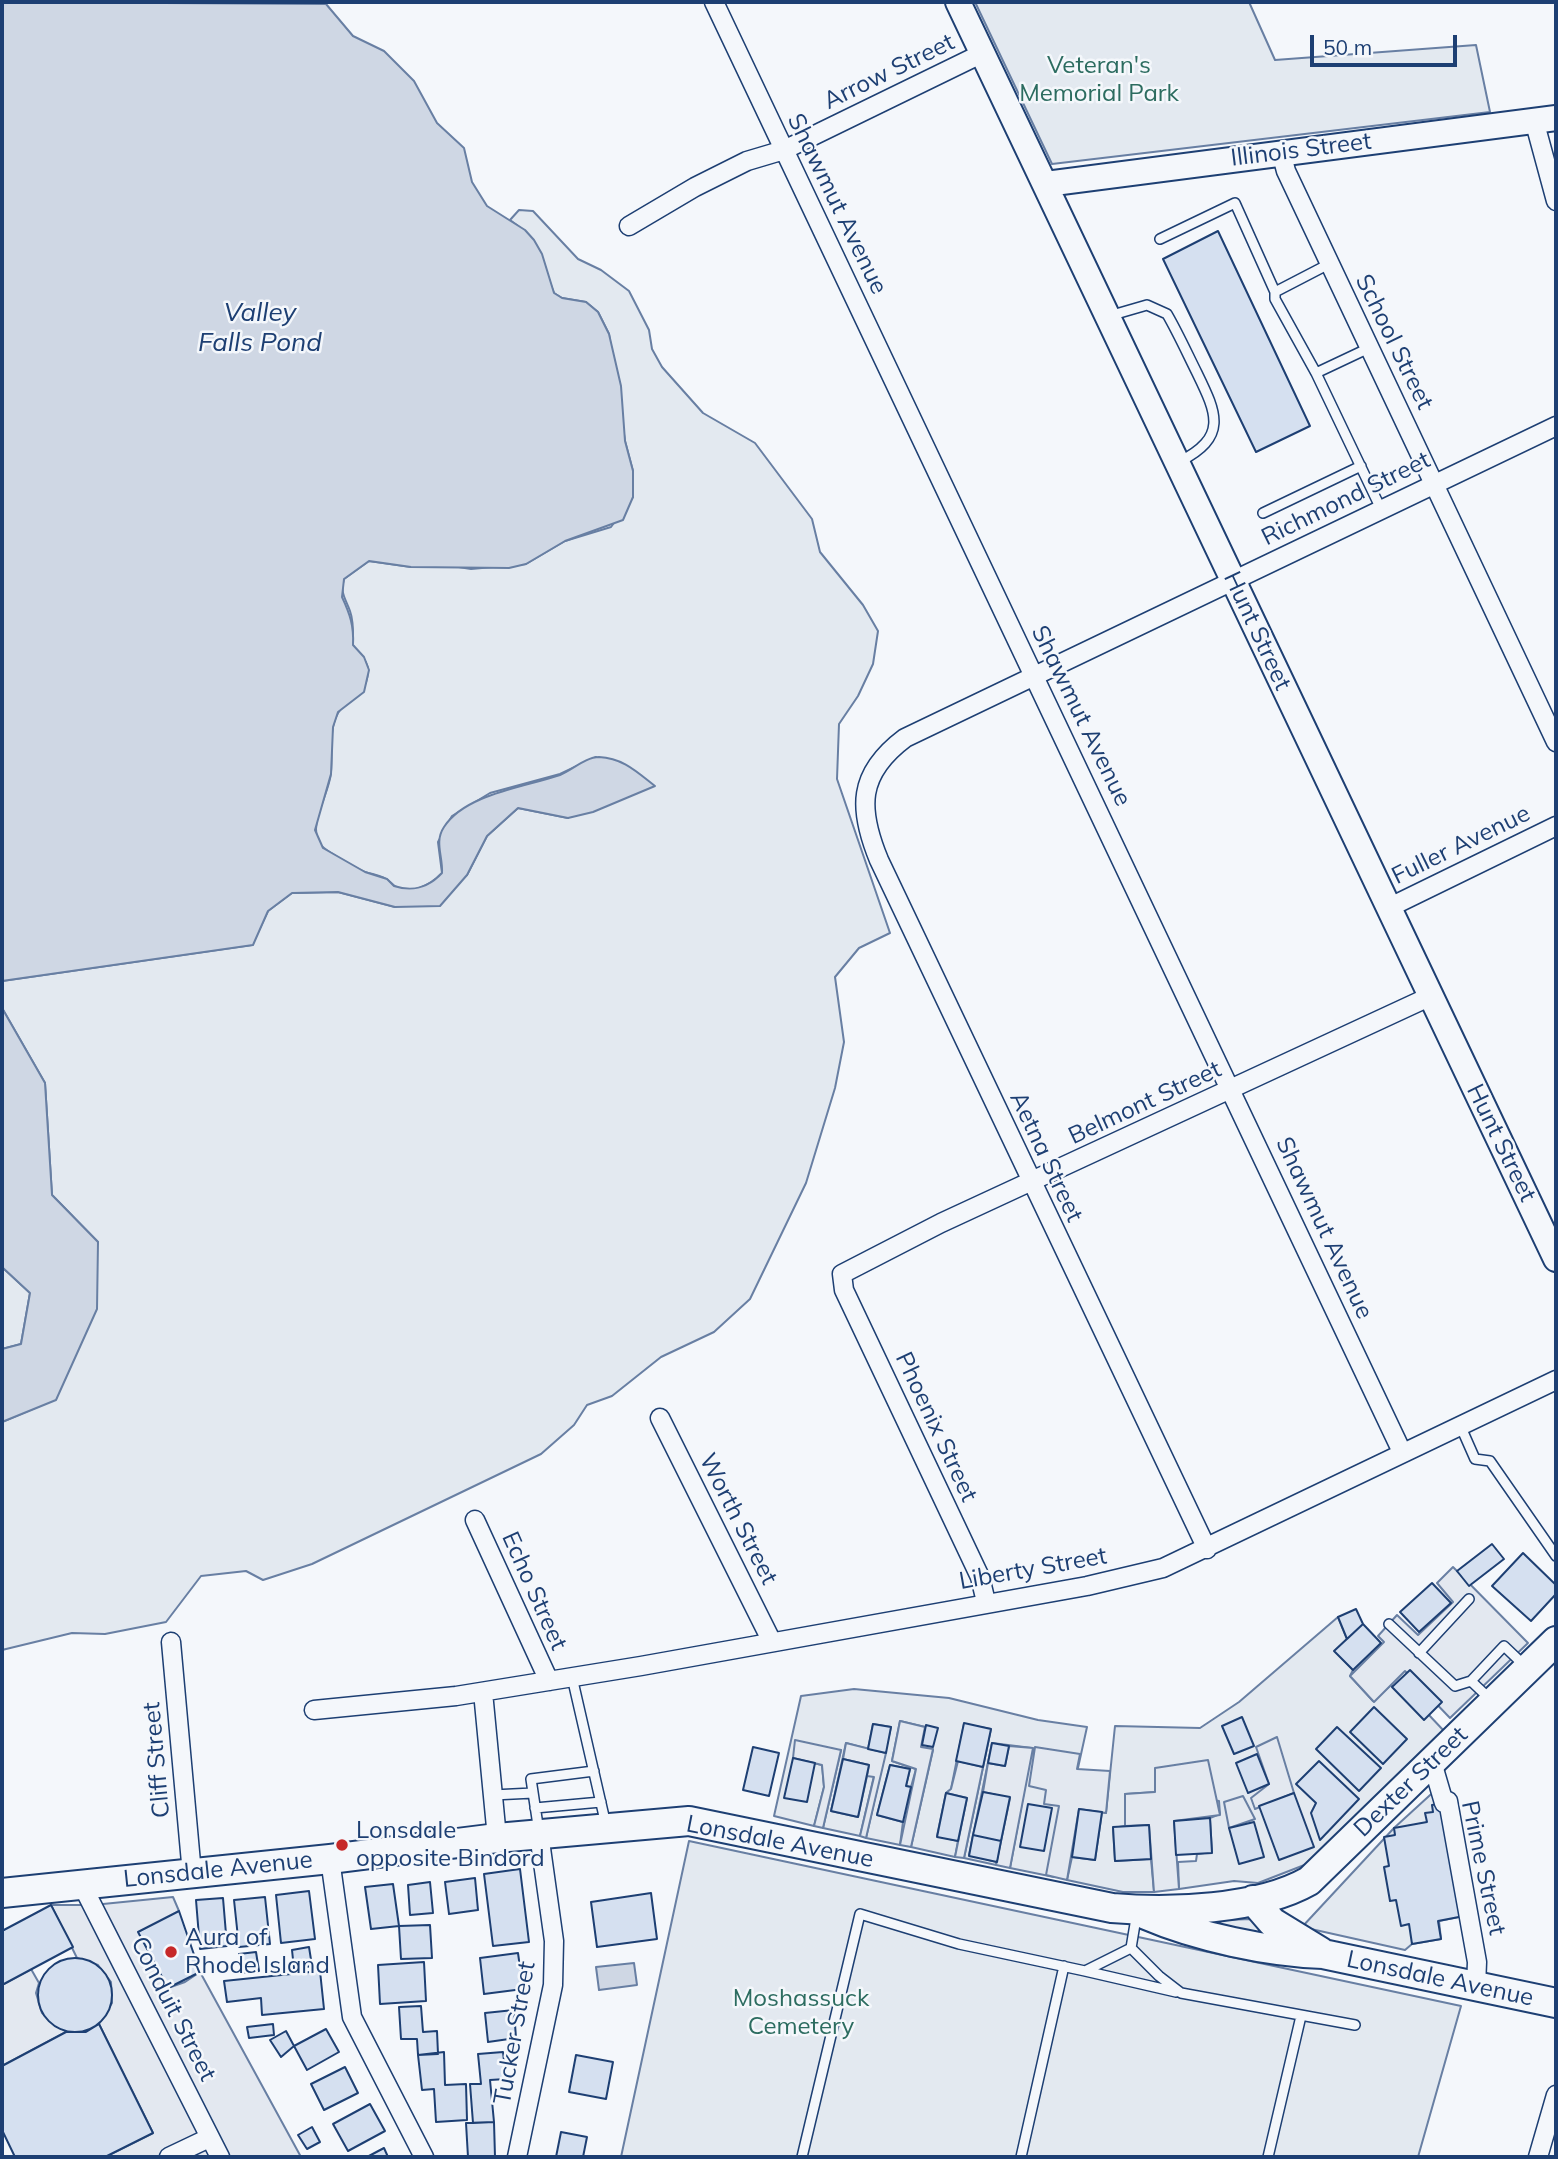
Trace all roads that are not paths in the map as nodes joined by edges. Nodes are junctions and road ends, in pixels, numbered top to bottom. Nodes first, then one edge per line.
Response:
1 (714, 2) edge
2 (958, 2) edge
3 (983, 53) junction
4 (1545, 119) edge
5 (784, 150) junction
6 (1281, 152) junction
7 (1046, 184) junction
8 (1556, 201) edge
9 (629, 226) dead end
10 (1160, 239) dead end
11 (1329, 264) junction
12 (1275, 292) junction
13 (1108, 316) junction
14 (1369, 348) junction
15 (1317, 373) junction
16 (1556, 426) edge
17 (1178, 463) junction
18 (1361, 466) junction
19 (1434, 483) junction
20 (1381, 509) junction
21 (1263, 513) dead end
22 (1233, 580) junction
23 (1034, 675) junction
24 (1556, 742) edge
25 (870, 782) joint
26 (1556, 826) edge
27 (1388, 908) junction
28 (1431, 996) junction
29 (1231, 1089) junction
30 (1031, 1183) junction
31 (1556, 1259) edge
32 (842, 1274) joint
33 (1556, 1380) edge
34 (660, 1418) dead end
35 (1460, 1425) junction
36 (1402, 1452) junction
37 (475, 1520) dead end
38 (1207, 1549) junction
39 (1556, 1556) edge
40 (1469, 1599) dead end
41 (986, 1602) junction
42 (1389, 1624) dead end
43 (1556, 1640) edge
44 (171, 1642) dead end
45 (772, 1642) junction
46 (1419, 1653) junction
47 (1528, 1669) junction
48 (572, 1677) junction
49 (549, 1681) junction
50 (1471, 1681) junction
51 (483, 1692) junction
52 (1493, 1702) junction
53 (314, 1710) dead end
54 (1432, 1762) junction
55 (594, 1771) junction
56 (533, 1793) junction
57 (492, 1795) junction
58 (604, 1814) junction
59 (537, 1821) junction
60 (496, 1838) junction
61 (330, 1859) junction
62 (191, 1874) junction
63 (81, 1883) junction
64 (2, 1892) edge
65 (1253, 1900) junction
66 (1138, 1910) junction
67 (1131, 1948) junction
68 (1323, 1954) junction
69 (1064, 1966) junction
70 (1085, 1971) junction
71 (1476, 1986) junction
72 (1181, 1993) junction
73 (1556, 2003) edge
74 (1301, 2016) junction
75 (1355, 2025) dead end
76 (1556, 2095) edge
77 (209, 2138) junction
78 (169, 2157) edge
79 (220, 2157) edge
80 (424, 2157) edge
81 (517, 2157) edge
82 (802, 2157) edge
83 (1021, 2157) edge
84 (1268, 2157) edge
85 (1538, 2157) edge

1 - 5 street, Shawmut Avenue
2 - 3 main road, Hunt Street
3 - 5 street, Arrow Street
3 - 7 main road, Hunt Street
4 - 6 main road, Illinois Street
4 - 8 street
5 - 9 street, Arrow Street
5 - 23 street, Shawmut Avenue
6 - 7 main road, Illinois Street
6 - 11 street, School Street
7 - 13 main road, Hunt Street
10 - 12 lane
11 - 12 lane
11 - 14 street, School Street
12 - 15 lane
13 - 17 main road, Hunt Street
13 - 17 lane
14 - 15 lane
14 - 19 street, School Street
15 - 18 lane
16 - 19 street, Richmond Street
17 - 22 main road, Hunt Street
18 - 20 lane
18 - 21 lane
19 - 20 street, Richmond Street
19 - 24 street, School Street
20 - 22 street, Richmond Street
22 - 23 street, Richmond Street
22 - 27 main road, Hunt Street
23 - 25 street, Richmond Street
23 - 29 street, Shawmut Avenue
25 - 30 street, Aetna Street
26 - 27 street, Fuller Avenue
27 - 28 main road, Hunt Street
28 - 29 street, Belmont Street
28 - 31 main road, Hunt Street
29 - 30 street, Belmont Street
29 - 36 street, Shawmut Avenue
30 - 32 street, Belmont Street
30 - 38 street, Aetna Street
32 - 41 street, Phoenix Street
33 - 35 street, Liberty Street
34 - 45 street, Worth Street
35 - 36 street, Liberty Street
35 - 39 lane
36 - 38 street, Liberty Street
37 - 49 street, Echo Street
38 - 41 street, Liberty Street
40 - 46 lane
41 - 45 street, Liberty Street
42 - 46 lane
43 - 47 main road, Dexter Street
44 - 62 street, Cliff Street
45 - 48 street, Liberty Street
46 - 50 lane
47 - 50 lane
47 - 52 main road, Dexter Street
48 - 49 street, Liberty Street
48 - 55 lane
49 - 51 street, Liberty Street
50 - 52 lane
51 - 53 street, Liberty Street
51 - 57 street
52 - 54 main road, Dexter Street
54 - 65 main road, Dexter Street
54 - 71 street, Prime Street
55 - 56 lane
55 - 58 lane
56 - 57 lane
56 - 59 lane
57 - 60 street
58 - 59 main road, Lonsdale Avenue
58 - 66 main road, Lonsdale Avenue
59 - 60 main road, Lonsdale Avenue
59 - 81 street, Tucker Street
60 - 61 main road, Lonsdale Avenue
61 - 62 main road, Lonsdale Avenue
61 - 80 street
62 - 63 main road, Lonsdale Avenue
63 - 64 main road, Lonsdale Avenue
63 - 77 street, Conduit Street
65 - 66 main road, Lonsdale Avenue
65 - 68 main road, Lonsdale Avenue
66 - 67 lane
66 - 68 main road, Lonsdale Avenue
67 - 70 lane
67 - 72 lane
68 - 71 main road, Lonsdale Avenue
69 - 70 lane
69 - 82 lane
69 - 83 lane
70 - 72 lane
71 - 73 main road, Lonsdale Avenue
72 - 74 lane
74 - 75 lane
74 - 84 lane
76 - 85 street
77 - 78 street
77 - 79 street, Conduit Street

